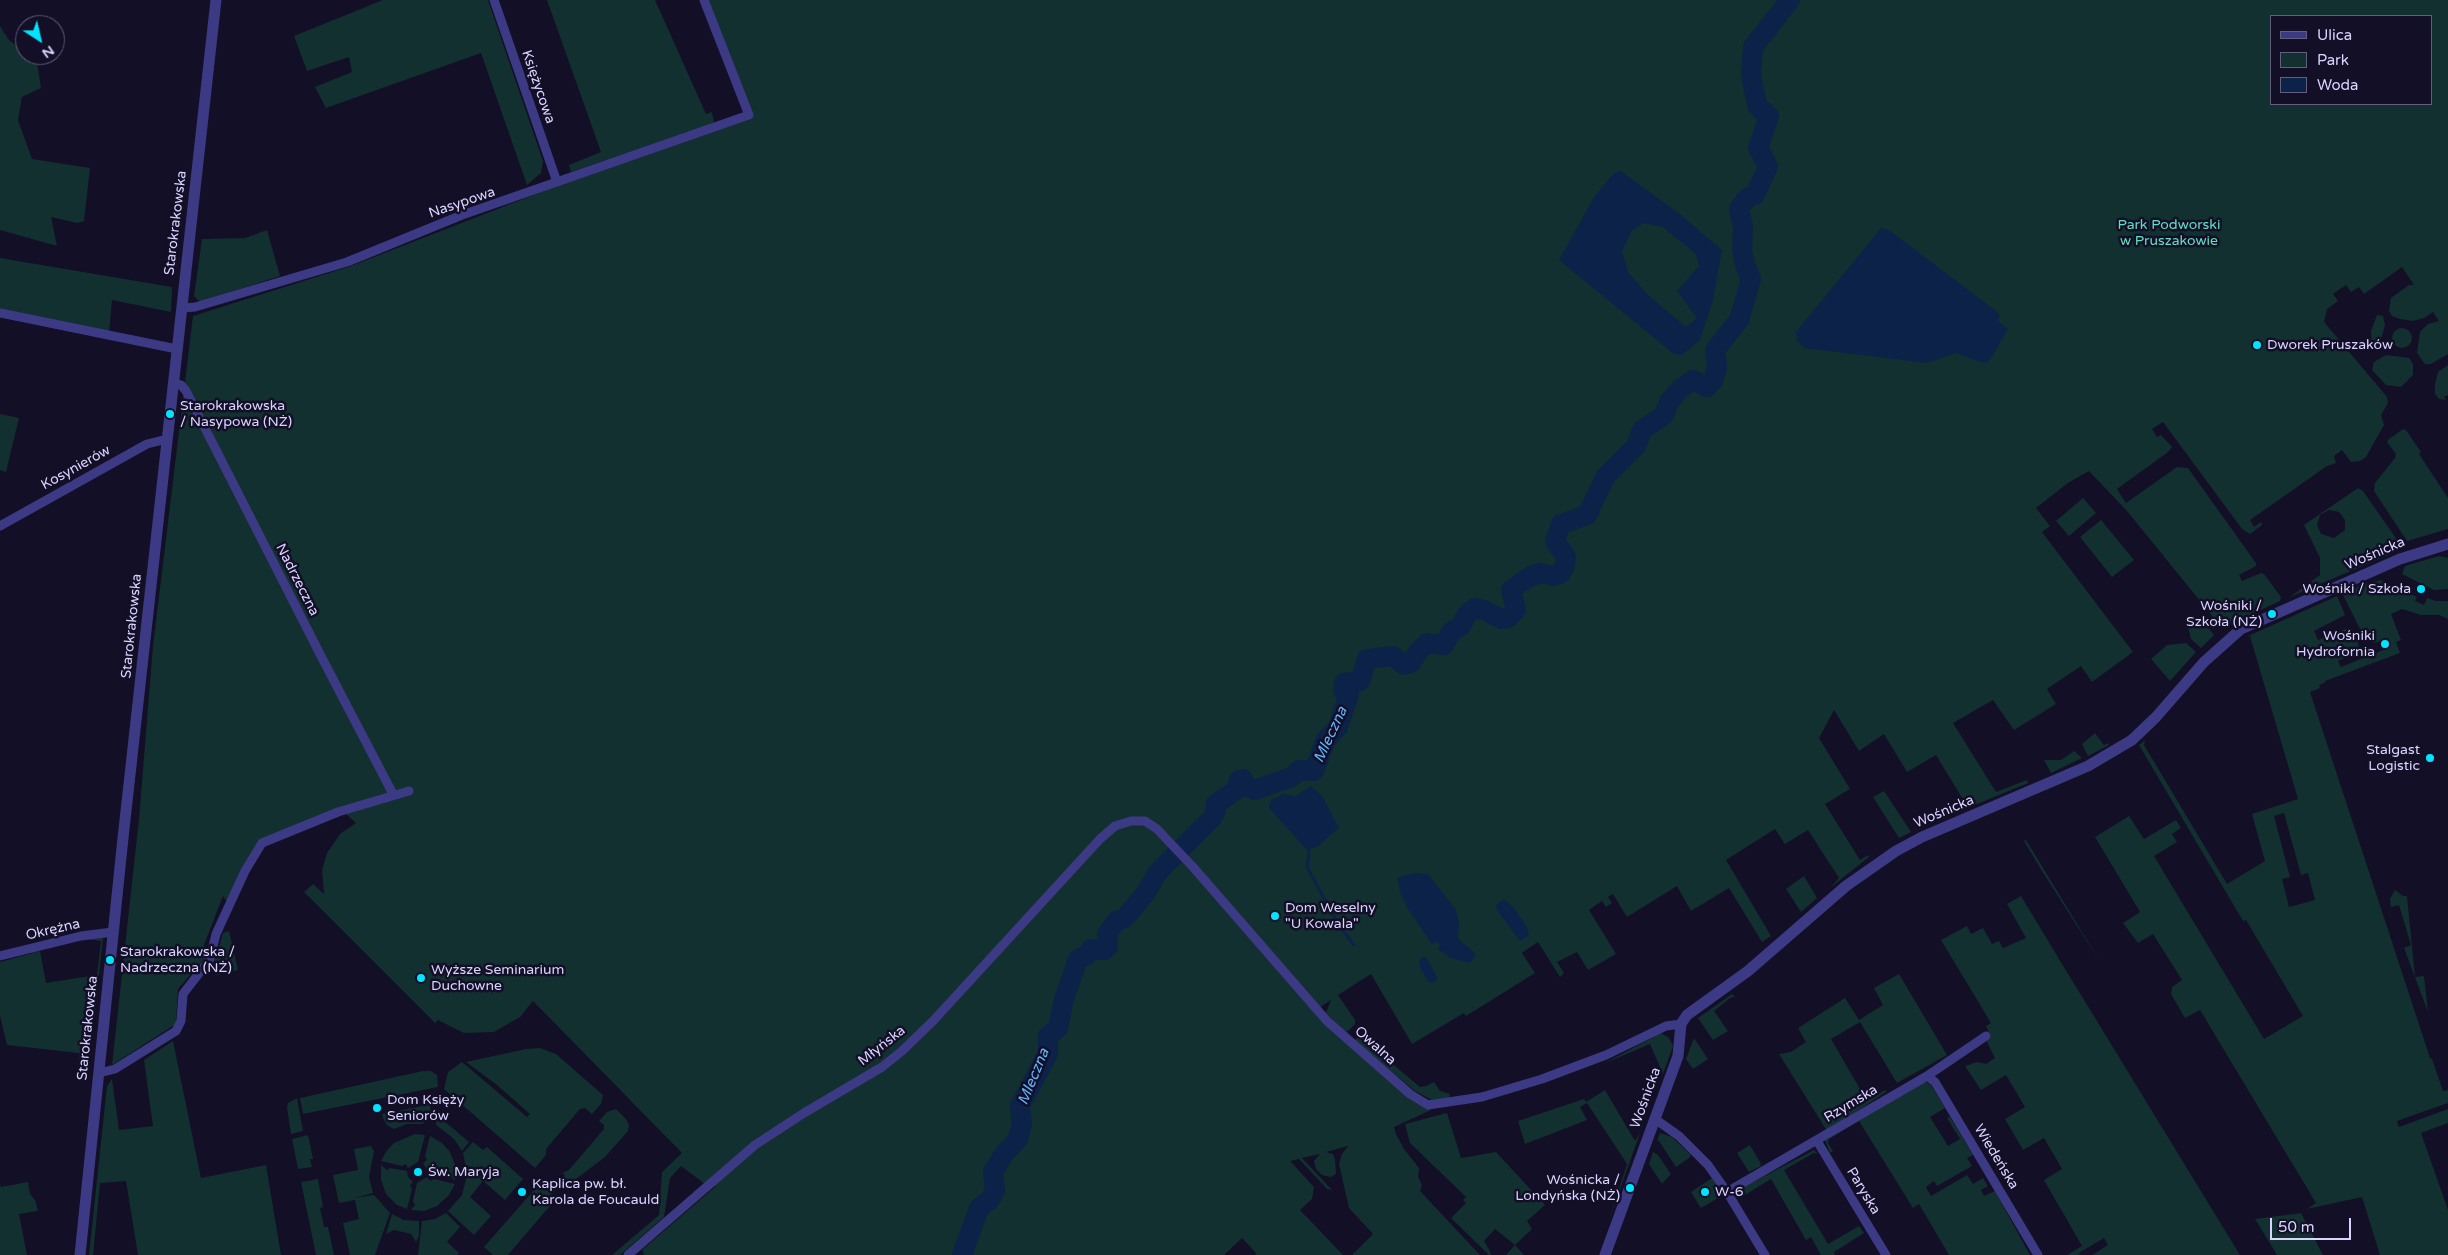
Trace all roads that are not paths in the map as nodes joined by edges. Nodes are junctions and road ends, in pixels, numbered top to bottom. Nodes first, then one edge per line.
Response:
1 (216, 0) edge
2 (494, 0) edge
3 (704, 0) edge
4 (557, 182) junction
5 (182, 308) junction
6 (0, 313) edge
7 (177, 349) junction
8 (174, 384) junction
9 (167, 439) junction
10 (0, 526) edge
11 (2448, 544) edge
12 (409, 791) dead end
13 (393, 794) junction
14 (1122, 823) joint
15 (113, 932) junction
16 (0, 956) edge
17 (1682, 1024) junction
18 (1986, 1036) dead end
19 (99, 1073) junction
20 (1927, 1076) junction
21 (1655, 1119) junction
22 (1817, 1141) junction
23 (1727, 1192) junction
24 (80, 1255) edge
25 (628, 1255) edge
26 (1605, 1255) edge
27 (1765, 1255) edge
28 (1886, 1255) edge
29 (2038, 1255) edge

1 - 5 street, Starokrakowska
2 - 4 street, Księżycowa
3 - 4 street, Nasypowa
4 - 5 street, Nasypowa
5 - 7 street, Starokrakowska
6 - 7 street
7 - 8 street, Starokrakowska
8 - 9 street, Starokrakowska
8 - 13 street, Nadrzeczna
9 - 10 street, Kosynierów
9 - 15 street, Starokrakowska
11 - 17 street, Wośnicka
12 - 13 street
13 - 19 street
14 - 17 street, Owalna
14 - 25 street, Młyńska
15 - 16 street, Okrężna
15 - 19 street, Starokrakowska
17 - 21 street, Wośnicka
18 - 20 street, Rzymska
19 - 24 street, Starokrakowska
20 - 22 street, Rzymska
20 - 29 street, Wiedeńska
21 - 23 street
21 - 26 street, Wośnicka
22 - 23 street, Rzymska
22 - 28 street, Paryska
23 - 27 street

